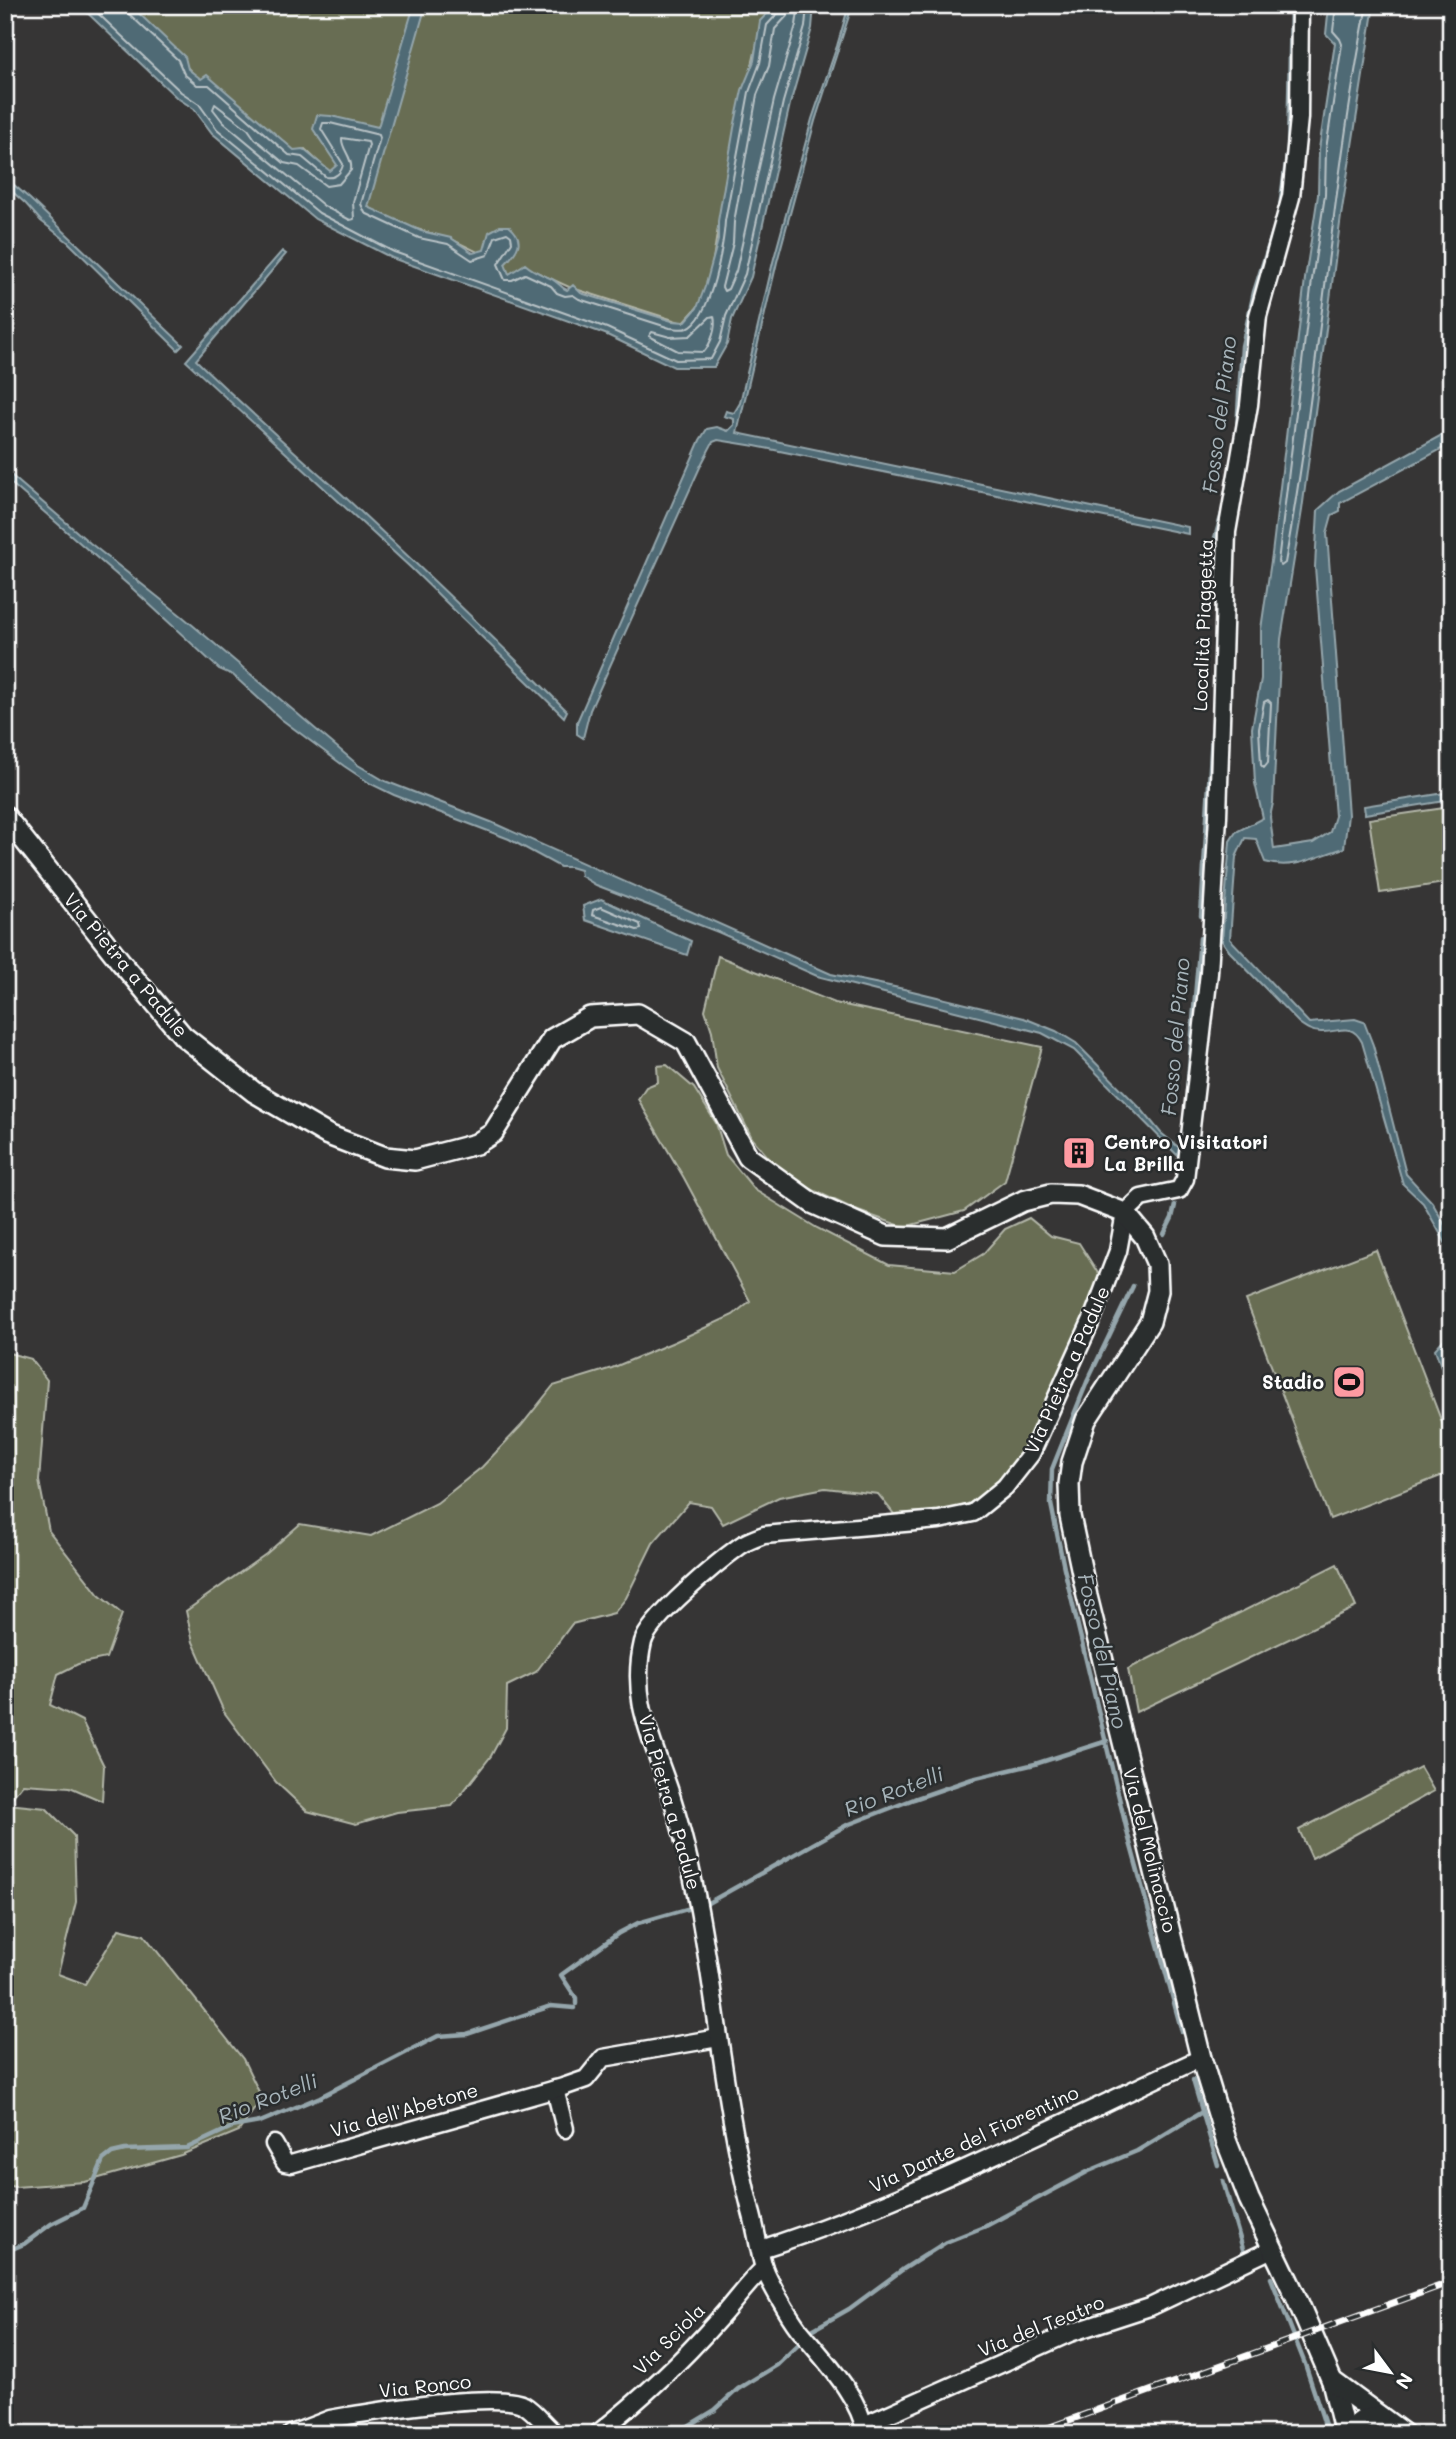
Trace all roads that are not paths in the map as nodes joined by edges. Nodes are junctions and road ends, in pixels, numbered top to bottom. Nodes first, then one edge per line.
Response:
1 (1300, 5) edge
2 (5, 816) edge
3 (1125, 1213) junction
4 (718, 2038) junction
5 (1201, 2057) junction
6 (555, 2089) junction
7 (565, 2129) dead end
8 (274, 2144) dead end
9 (761, 2249) junction
10 (1272, 2249) junction
11 (764, 2268) junction
12 (1332, 2381) junction
13 (1380, 2416) junction
14 (865, 2430) edge
15 (291, 2434) edge
16 (556, 2434) edge
17 (597, 2434) edge
18 (1345, 2434) edge
19 (1404, 2434) edge

1 - 3 street, Località Piaggetta
2 - 3 street, Via Pietra a Padule
3 - 4 street, Via Pietra a Padule
3 - 5 street, Via del Molinaccio
4 - 6 street, Via dell'Abetone
4 - 9 street, Via Pietra a Padule
5 - 9 street, Via Dante del Fiorentino
5 - 10 street, Via del Molinaccio
6 - 7 street
6 - 8 street, Via dell'Abetone
9 - 11 street, Via Pietra a Padule
10 - 12 street, Via del Molinaccio
10 - 14 street, Via del Teatro
11 - 14 street, Via Pietra a Padule
11 - 17 street, Via Sciola
12 - 13 street
12 - 18 street, Via del Molinaccio
13 - 18 street
13 - 19 street
15 - 16 street, Via Ronco

